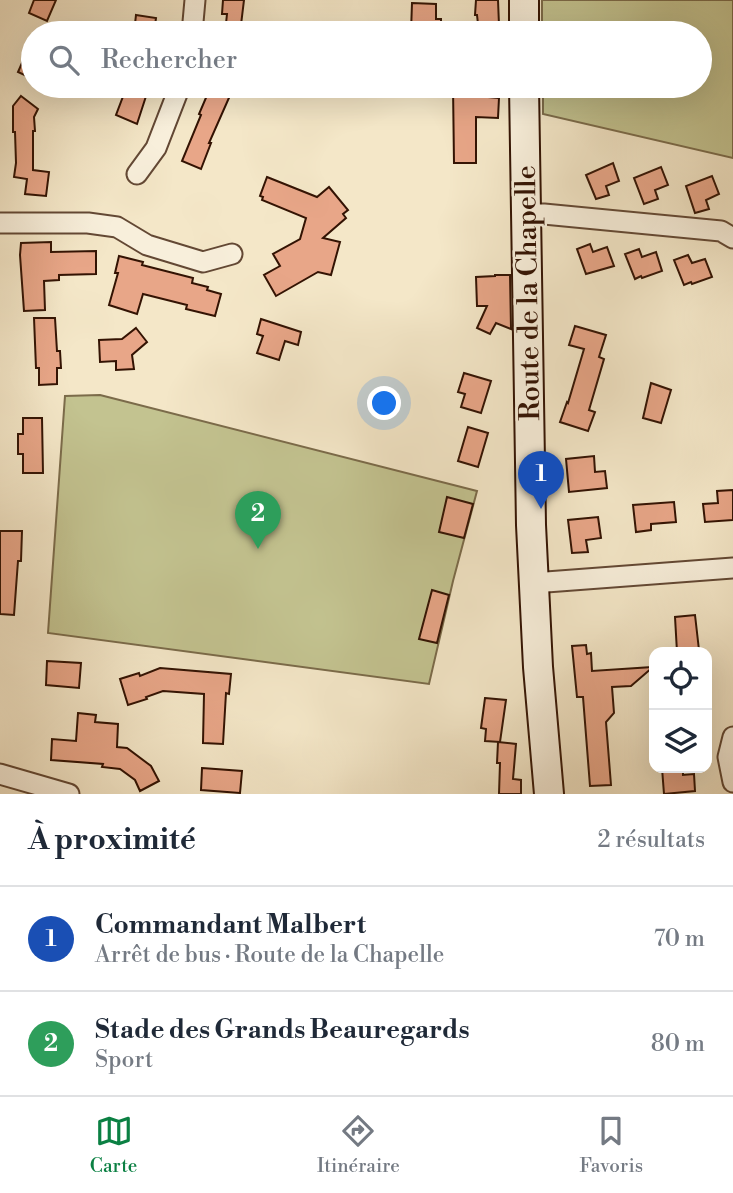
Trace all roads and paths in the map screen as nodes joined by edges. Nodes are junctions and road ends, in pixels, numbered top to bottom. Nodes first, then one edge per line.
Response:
1 (195, 0) edge
2 (524, 0) edge
3 (193, 21) edge
4 (524, 21) edge
5 (175, 98) edge
6 (524, 98) edge
7 (137, 174) dead end
8 (526, 214) junction
9 (0, 223) edge
10 (733, 238) edge
11 (232, 254) dead end
12 (733, 568) edge
13 (533, 583) junction
14 (733, 737) edge
15 (0, 774) edge
16 (733, 782) edge
17 (69, 794) edge
18 (550, 794) edge

1 - 3 street
2 - 4 main road
5 - 7 street
6 - 8 main road, Route de la Chapelle
8 - 10 street
8 - 13 main road, Route de la Chapelle
9 - 11 street
12 - 13 street
13 - 18 main road, Route de la Chapelle
14 - 16 street
15 - 17 street

